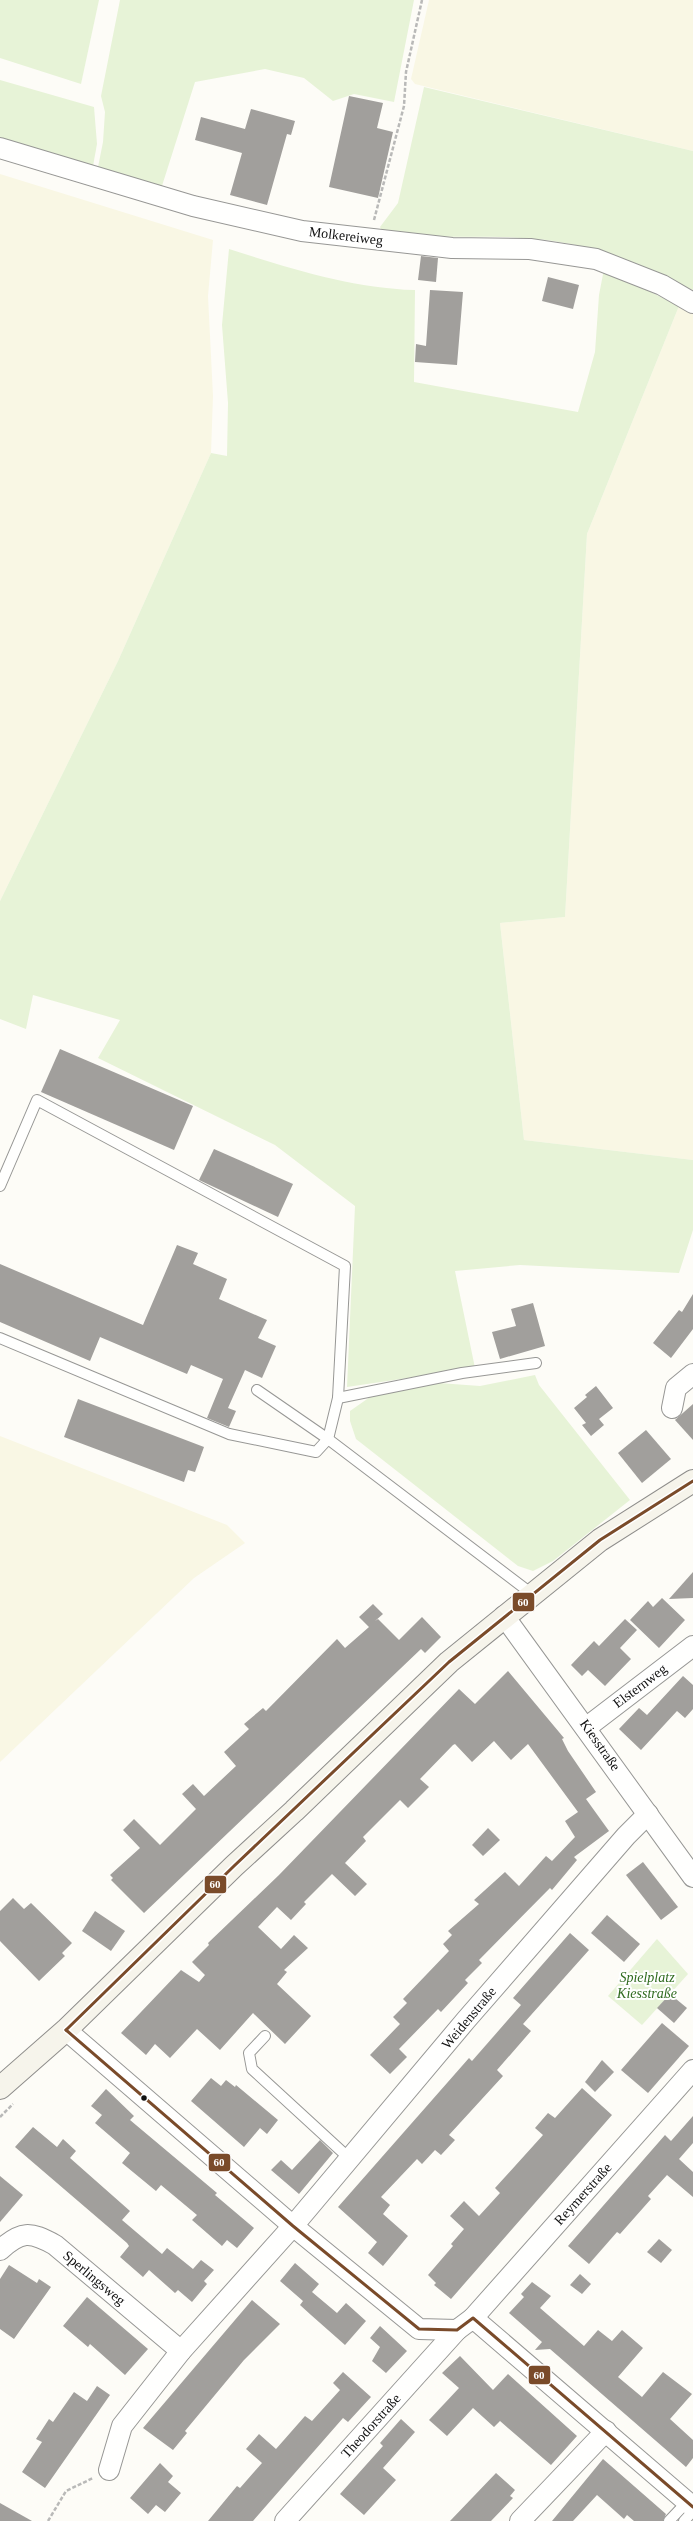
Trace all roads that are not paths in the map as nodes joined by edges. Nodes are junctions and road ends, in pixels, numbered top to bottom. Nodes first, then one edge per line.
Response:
1 (0, 148) edge
2 (693, 303) edge
3 (0, 1186) edge
4 (0, 1338) edge
5 (536, 1363) dead end
6 (693, 1374) edge
7 (257, 1390) dead end
8 (338, 1398) junction
9 (672, 1408) dead end
10 (328, 1439) junction
11 (693, 1481) edge
12 (532, 1594) junction
13 (504, 1616) junction
14 (693, 1646) edge
15 (587, 1727) junction
16 (648, 1814) junction
17 (692, 1873) edge
18 (66, 2030) junction
19 (265, 2036) dead end
20 (693, 2070) edge
21 (0, 2088) edge
22 (350, 2159) junction
23 (293, 2226) junction
24 (0, 2250) edge
25 (473, 2318) junction
26 (457, 2330) junction
27 (181, 2351) junction
28 (606, 2432) junction
29 (109, 2470) road end
30 (691, 2506) edge
31 (285, 2521) edge
32 (520, 2521) edge
33 (669, 2521) edge
34 (684, 2521) edge

1 - 2 street, Molkereiweg
3 - 8 lane
4 - 10 lane
5 - 8 lane
6 - 9 street
7 - 10 lane
8 - 10 lane
10 - 12 lane
11 - 12 main road
12 - 13 main road
13 - 15 street, Kiesstraße
13 - 18 main road
14 - 15 street, Elsternweg
15 - 16 street, Kiesstraße
16 - 17 street, Kiesstraße
16 - 22 street, Weidenstraße
18 - 21 main road
18 - 23 street
19 - 22 lane
20 - 25 street, Reymerstraße
22 - 23 street, Weidenstraße
23 - 26 street
23 - 27 street
24 - 27 street, Sperlingsweg
25 - 26 street, Reymerstraße
25 - 28 street
26 - 31 street, Theodorstraße
27 - 29 street
28 - 30 street
28 - 32 street
30 - 33 lane
30 - 34 lane

